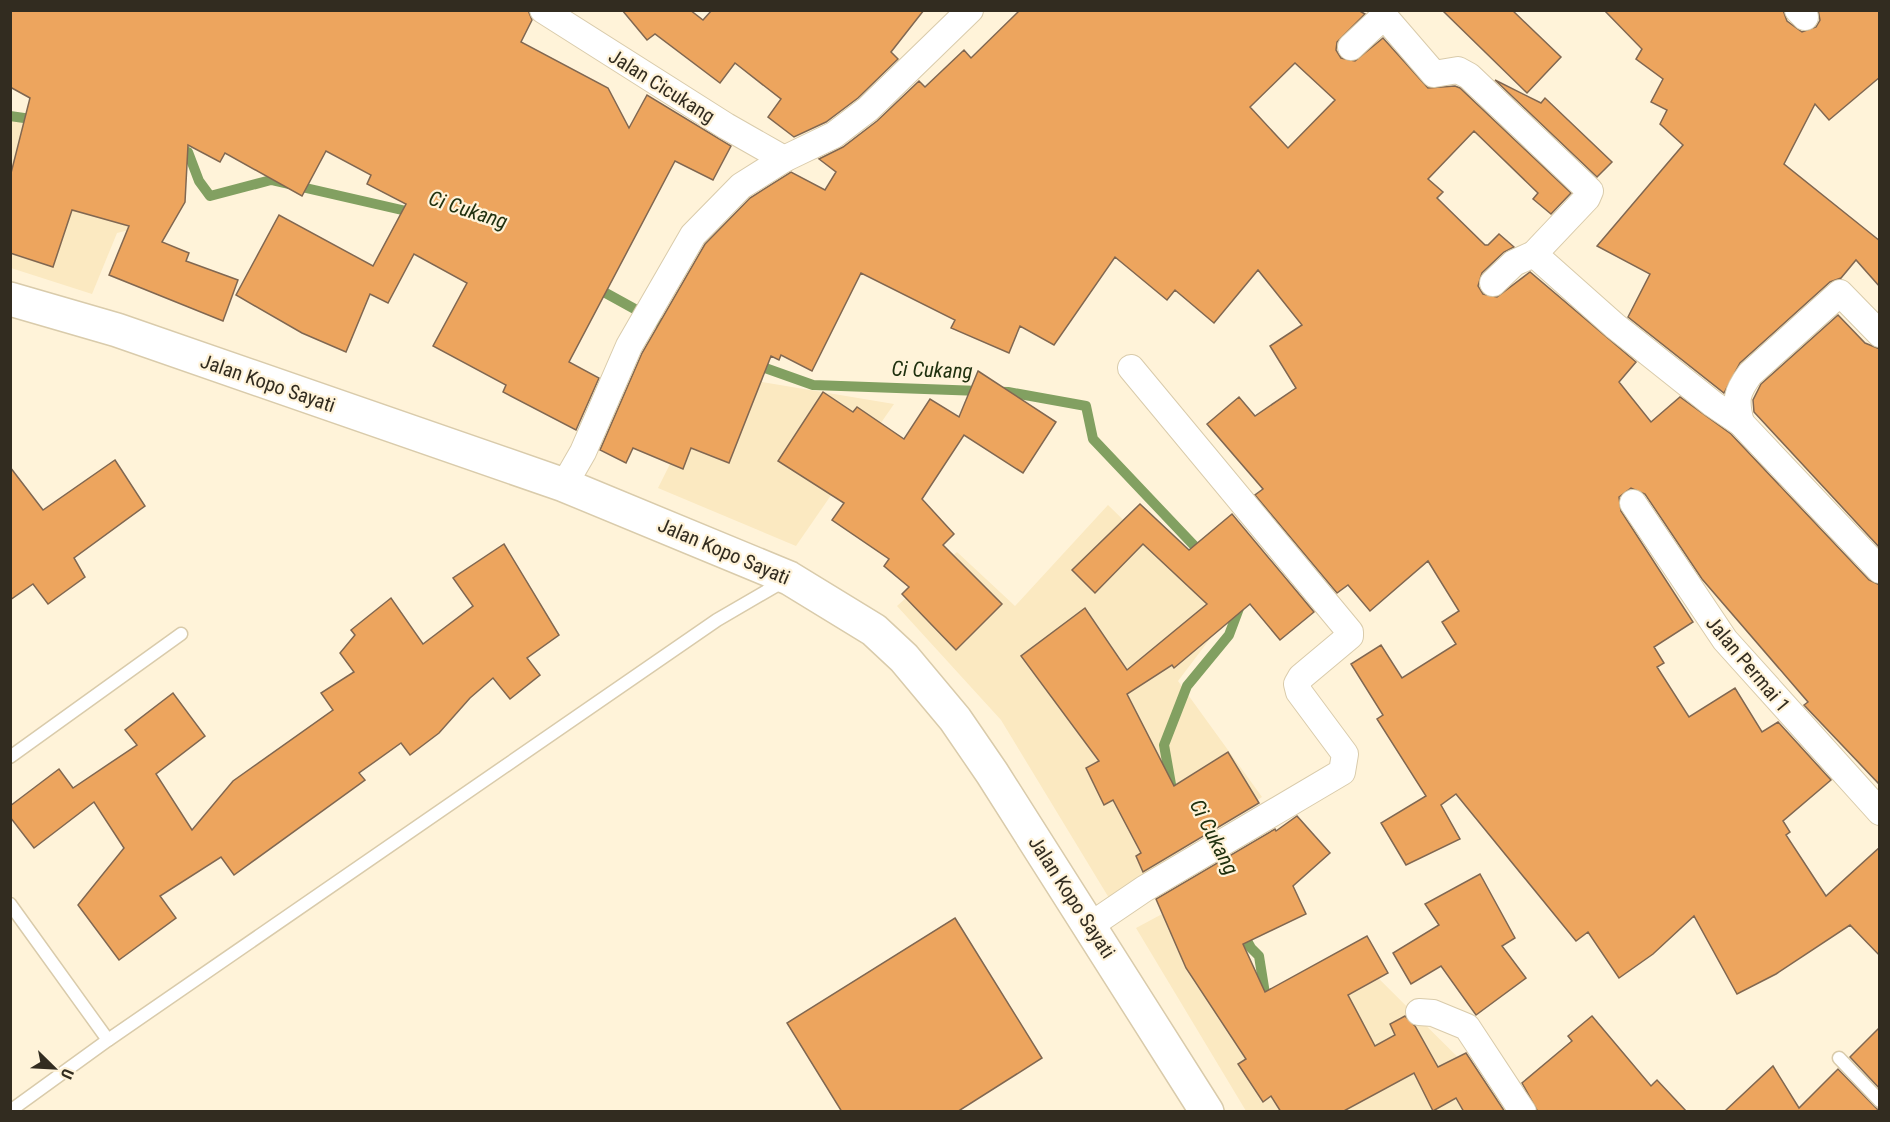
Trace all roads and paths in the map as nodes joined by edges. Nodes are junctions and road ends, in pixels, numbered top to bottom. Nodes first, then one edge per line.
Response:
1 (543, 10) edge
2 (970, 10) edge
3 (1383, 12) edge
4 (1351, 47) dead end
5 (784, 159) junction
6 (1534, 254) junction
7 (1494, 283) dead end
8 (10, 299) edge
9 (1880, 334) edge
10 (1131, 368) dead end
11 (1741, 423) junction
12 (564, 485) junction
13 (1633, 503) dead end
14 (1880, 570) edge
15 (789, 578) junction
16 (181, 634) dead end
17 (10, 757) edge
18 (1880, 812) edge
19 (10, 904) edge
20 (1091, 925) junction
21 (1419, 1012) dead end
22 (108, 1040) junction
23 (1839, 1058) dead end
24 (1880, 1101) edge
25 (10, 1111) edge
26 (1207, 1112) edge
27 (1522, 1112) edge

1 - 5 street, Jalan Cicukang
2 - 5 street
3 - 4 street
3 - 6 street
5 - 12 street
6 - 7 street
6 - 11 street
8 - 12 main road, Jalan Kopo Sayati
9 - 11 street
10 - 20 street
11 - 14 street
12 - 15 main road, Jalan Kopo Sayati
13 - 18 street, Jalan Permai 1
15 - 20 main road, Jalan Kopo Sayati
15 - 22 lane
16 - 17 lane
19 - 22 lane
20 - 26 main road, Jalan Kopo Sayati
21 - 27 street
22 - 25 lane
23 - 24 lane

